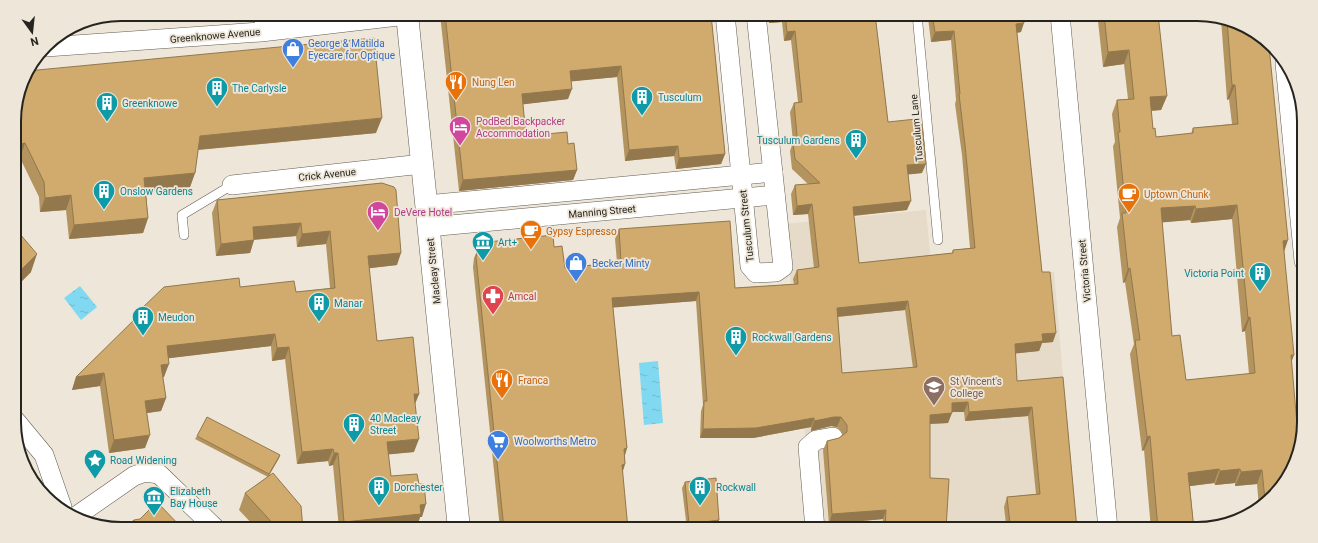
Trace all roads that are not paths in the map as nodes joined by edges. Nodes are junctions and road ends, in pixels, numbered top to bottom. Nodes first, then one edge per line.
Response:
1 (297, 21) edge
2 (408, 21) edge
3 (726, 21) edge
4 (757, 21) edge
5 (918, 21) edge
6 (1061, 21) edge
7 (260, 23) edge
8 (55, 46) edge
9 (1286, 76) edge
10 (422, 164) junction
11 (773, 172) junction
12 (741, 175) junction
13 (232, 185) joint
14 (1297, 188) edge
15 (776, 196) junction
16 (743, 198) junction
17 (426, 204) junction
18 (428, 227) junction
19 (184, 235) dead end
20 (938, 240) dead end
21 (21, 428) edge
22 (833, 437) dead end
23 (60, 500) edge
24 (80, 513) edge
25 (209, 522) edge
26 (458, 522) edge
27 (814, 522) edge
28 (1107, 522) edge

1 - 7 street, Greenknowe Avenue
2 - 10 street, Macleay Street
3 - 12 street, Tusculum Street
4 - 11 street, Tusculum Street
5 - 20 lane, Tusculum Lane
6 - 28 street, Victoria Street
7 - 8 street, Greenknowe Avenue
9 - 14 street
10 - 13 street, Crick Avenue
10 - 17 street, Macleay Street
11 - 12 street
11 - 15 street, Tusculum Street
12 - 16 street, Tusculum Street
12 - 17 street
13 - 19 lane
15 - 16 street, Manning Street
15 - 16 street, Tusculum Street
16 - 18 street, Manning Street
17 - 18 street, Macleay Street
18 - 26 street, Macleay Street
21 - 23 street
22 - 27 street
24 - 25 street

